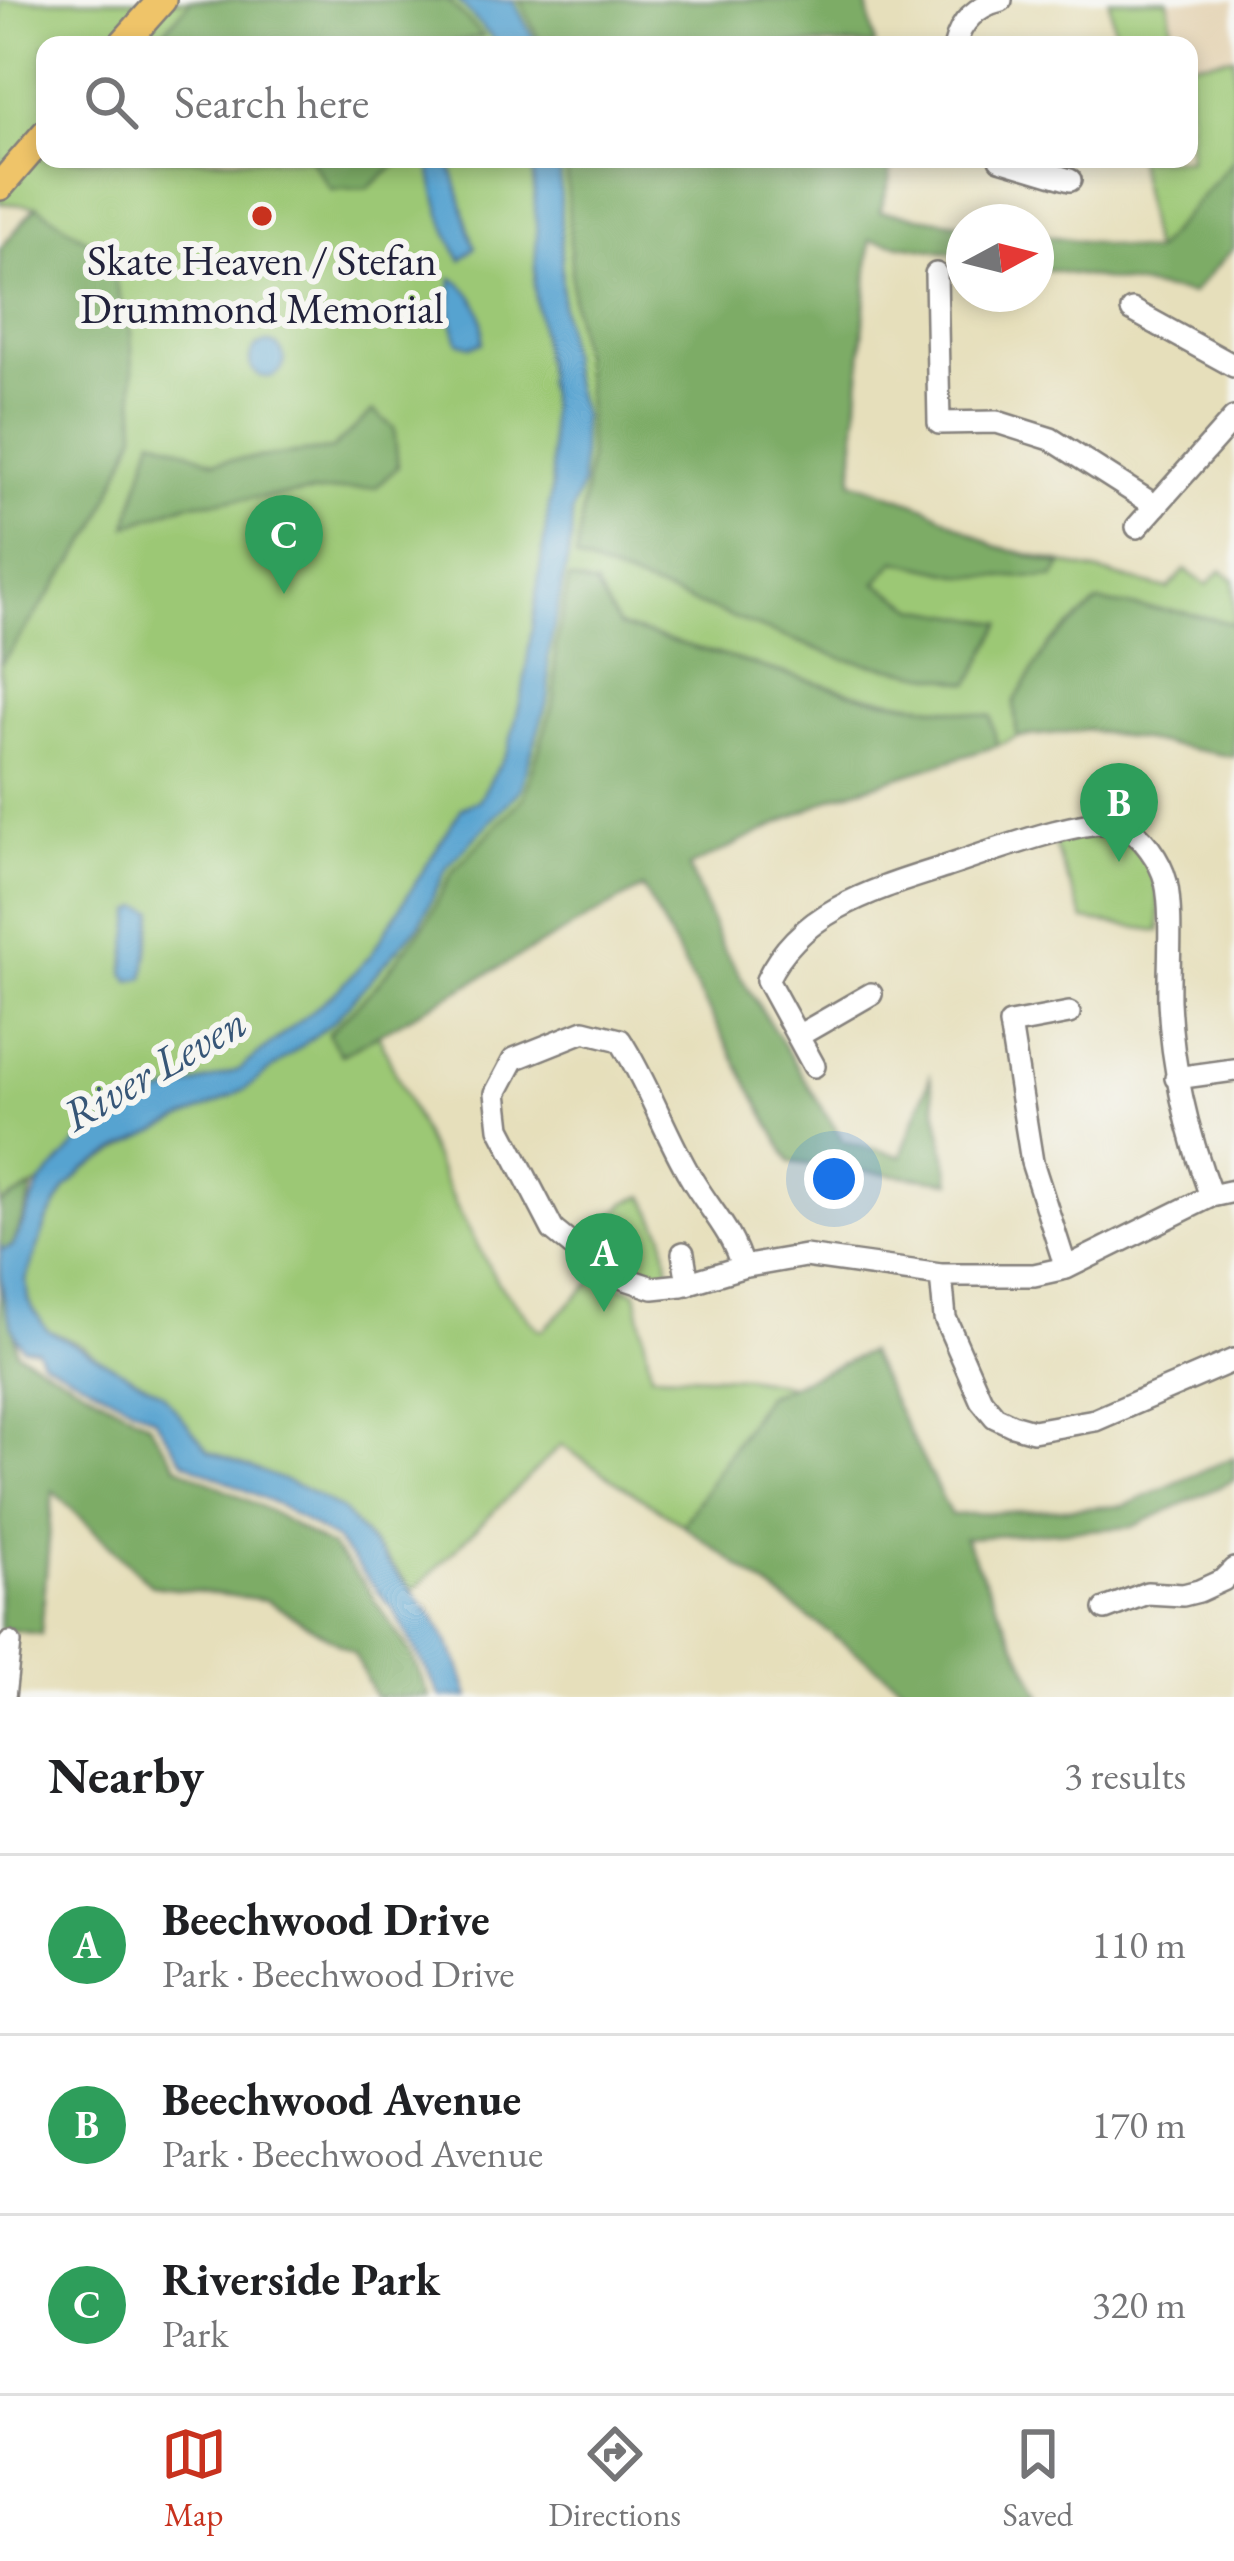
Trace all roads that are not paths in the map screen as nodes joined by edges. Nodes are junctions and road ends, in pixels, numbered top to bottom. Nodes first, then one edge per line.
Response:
1 (162, 0) edge
2 (1001, 0) edge
3 (130, 36) edge
4 (957, 36) edge
5 (36, 144) edge
6 (1042, 168) edge
7 (1070, 180) dead end
8 (0, 186) edge
9 (936, 274) dead end
10 (1132, 310) dead end
11 (1234, 366) edge
12 (1234, 418) edge
13 (1156, 506) junction
14 (1137, 527) dead end
15 (871, 994) dead end
16 (1069, 1013) dead end
17 (798, 1036) junction
18 (814, 1066) dead end
19 (1234, 1070) edge
20 (1176, 1078) junction
21 (1222, 1194) edge
22 (683, 1252) dead end
23 (742, 1267) junction
24 (1066, 1268) junction
25 (941, 1275) junction
26 (688, 1284) junction
27 (1234, 1360) edge
28 (1234, 1569) edge
29 (1105, 1609) dead end
30 (10, 1643) dead end
31 (4, 1697) edge

1 - 3 main road
2 - 4 street
5 - 8 main road
6 - 7 street
9 - 13 street
10 - 11 street
12 - 13 street
13 - 14 street
15 - 17 street
16 - 24 street
17 - 18 street
17 - 20 street
19 - 20 street
20 - 21 street
21 - 24 street
22 - 26 street
23 - 25 street
23 - 26 street
23 - 26 street
24 - 25 street
25 - 27 street
28 - 29 street
30 - 31 street

